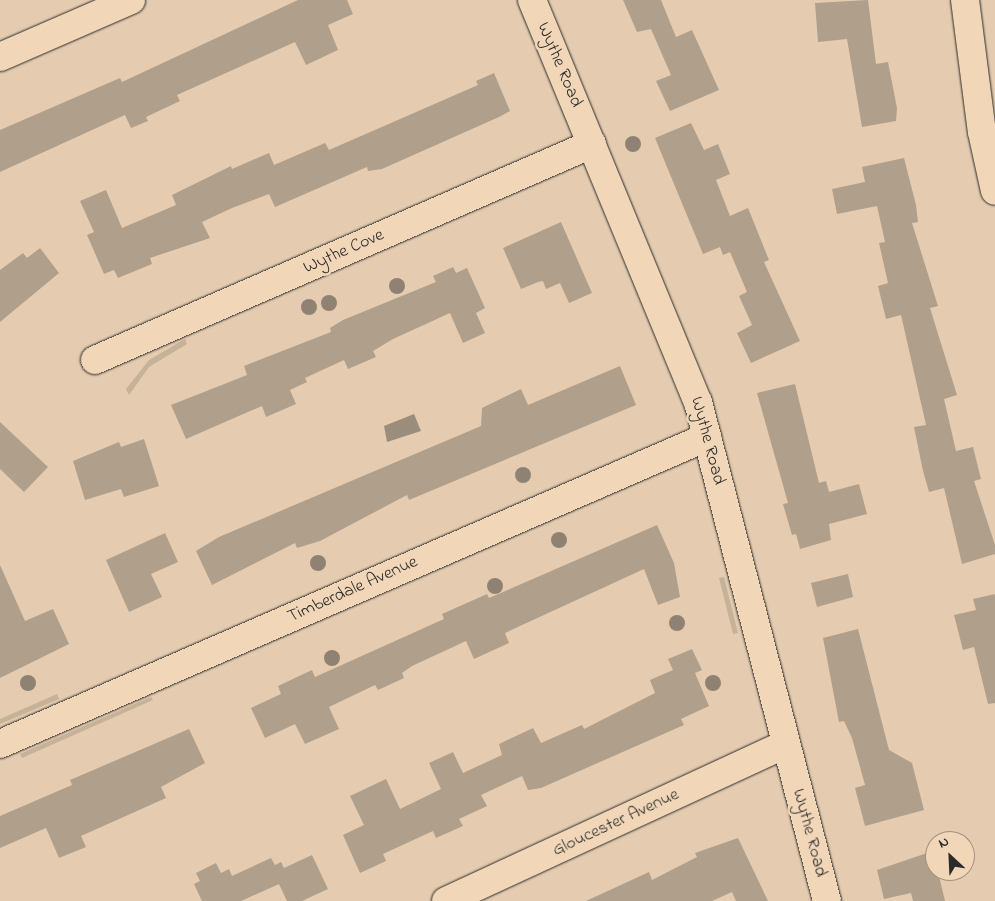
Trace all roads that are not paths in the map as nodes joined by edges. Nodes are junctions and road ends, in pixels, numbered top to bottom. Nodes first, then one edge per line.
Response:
1 (131, 0) edge
2 (532, 0) edge
3 (966, 0) edge
4 (0, 57) edge
5 (592, 144) junction
6 (995, 191) edge
7 (95, 360) dead end
8 (707, 437) junction
9 (0, 744) edge
10 (786, 744) junction
11 (446, 901) edge
12 (827, 901) edge

1 - 4 street
2 - 5 street, Wythe Road
3 - 6 street
5 - 7 street, Wythe Cove
5 - 8 street, Wythe Road
8 - 9 street, Timberdale Avenue
8 - 10 street, Wythe Road
10 - 11 street, Gloucester Avenue
10 - 12 street, Wythe Road

